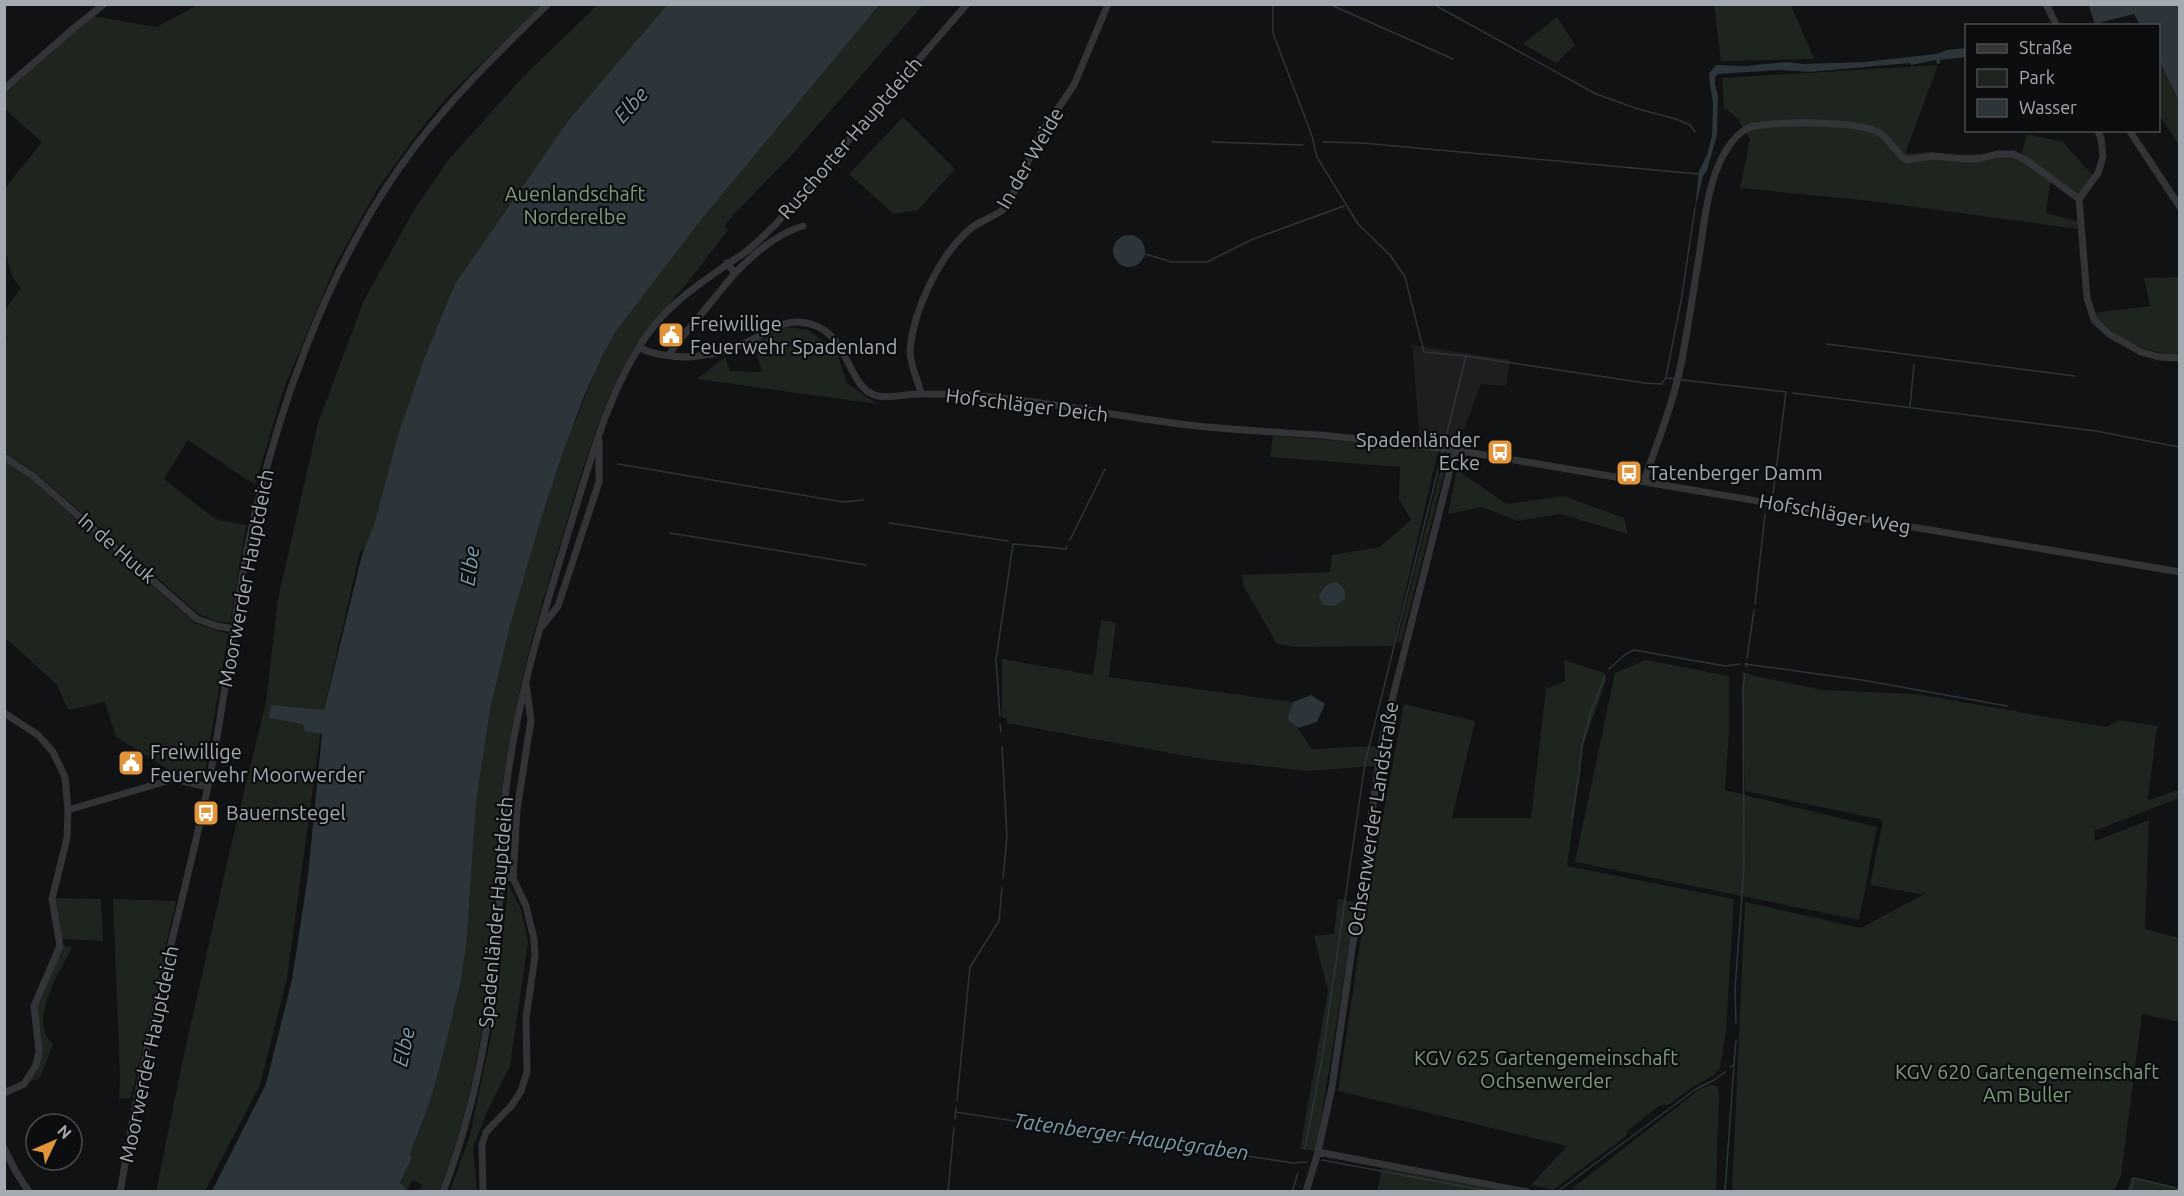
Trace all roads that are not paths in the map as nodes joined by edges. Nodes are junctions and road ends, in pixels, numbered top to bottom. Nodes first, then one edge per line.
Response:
1 (104, 4) edge
2 (548, 4) edge
3 (967, 4) edge
4 (1108, 4) edge
5 (2046, 4) edge
6 (2056, 24) edge
7 (4, 89) edge
8 (2098, 132) edge
9 (2130, 132) edge
10 (2079, 199) junction
11 (2180, 207) edge
12 (803, 226) dead end
13 (727, 263) junction
14 (735, 273) junction
15 (639, 348) junction
16 (669, 355) junction
17 (2180, 358) edge
18 (921, 393) junction
19 (599, 435) junction
20 (1451, 449) junction
21 (4, 457) edge
22 (1644, 481) junction
23 (2180, 572) edge
24 (234, 629) junction
25 (540, 630) junction
26 (525, 681) junction
27 (4, 713) edge
28 (208, 786) junction
29 (68, 810) junction
30 (500, 877) junction
31 (513, 878) junction
32 (4, 1093) edge
33 (4, 1148) edge
34 (1318, 1152) junction
35 (29, 1191) edge
36 (120, 1191) edge
37 (443, 1191) edge
38 (483, 1191) edge
39 (1306, 1191) edge
40 (1527, 1191) edge

1 - 7 street
2 - 24 street, Moorwerder Hauptdeich
3 - 13 street, Ruschorter Hauptdeich
4 - 18 street, In der Weide
5 - 6 street
8 - 10 street
9 - 11 street
10 - 17 street
10 - 22 street
12 - 14 street, Ruschorter Hauptdeich
13 - 14 street
13 - 15 street, Ruschorter Hauptdeich
14 - 16 street, Ruschorter Hauptdeich
15 - 16 street, Hofschläger Deich
15 - 19 street, Spadenländer Hauptdeich
16 - 18 street, Hofschläger Deich
18 - 20 street, Hofschläger Deich
19 - 25 street, Spadenländer Hauptdeich
19 - 25 street, Spadenländer Hauptdeich
20 - 22 street, Hofschläger Weg
20 - 34 street, Ochsenwerder Landstraße
21 - 24 street, In de Huuk
22 - 23 street, Hofschläger Weg
24 - 28 street, Moorwerder Hauptdeich
25 - 26 street, Spadenländer Hauptdeich
26 - 30 street, Spadenländer Hauptdeich
26 - 31 street
27 - 29 street
28 - 29 street
28 - 36 street, Moorwerder Hauptdeich
29 - 32 street
30 - 31 street
30 - 37 street, Spadenländer Hauptdeich
31 - 38 street
33 - 35 street
34 - 39 street, Ochsenwerder Landstraße
34 - 40 street

